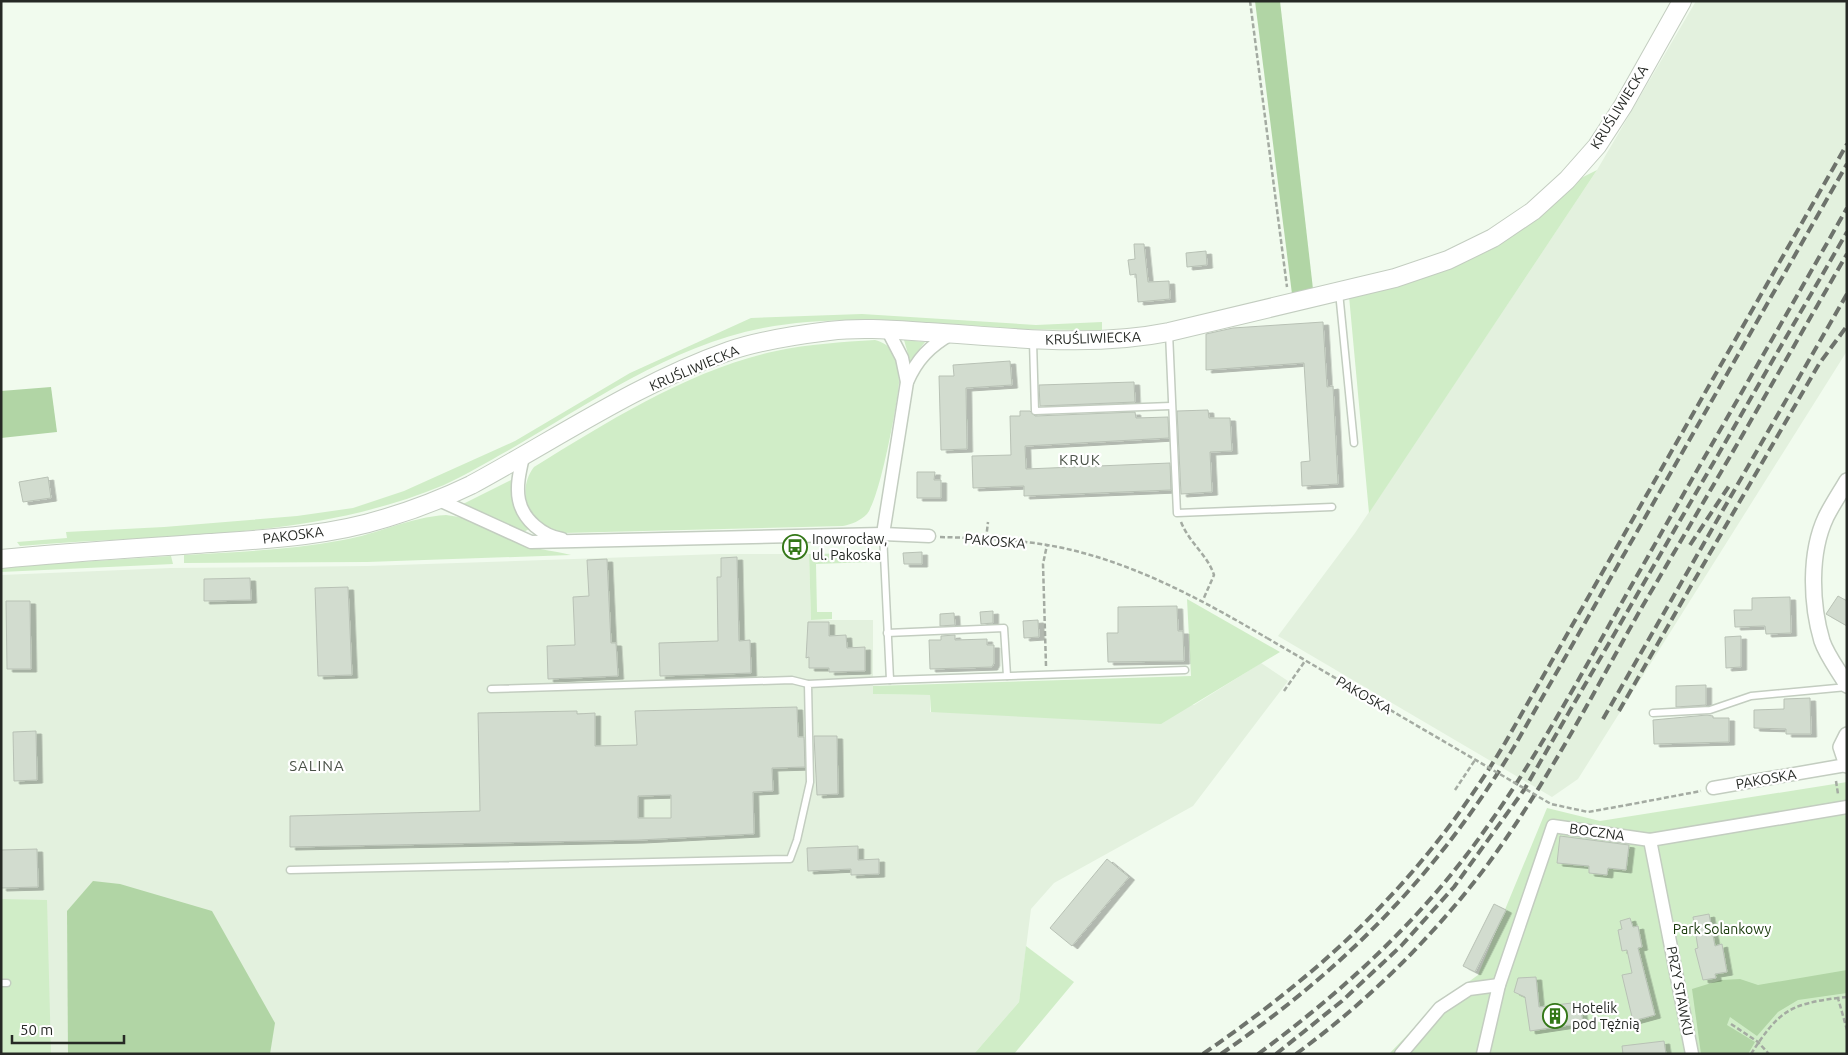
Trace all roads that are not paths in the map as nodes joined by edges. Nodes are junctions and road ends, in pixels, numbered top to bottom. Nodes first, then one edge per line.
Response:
1 (1682, 1) edge
2 (1339, 291) junction
3 (887, 330) junction
4 (1169, 332) junction
5 (951, 334) junction
6 (1033, 340) junction
7 (907, 382) junction
8 (1171, 406) junction
9 (1354, 443) dead end
10 (523, 457) junction
11 (1847, 481) edge
12 (439, 500) junction
13 (1332, 506) dead end
14 (884, 534) junction
15 (929, 536) road end
16 (572, 541) junction
17 (1, 559) edge
18 (887, 633) junction
19 (1185, 670) dead end
20 (1007, 676) junction
21 (890, 680) junction
22 (808, 684) junction
23 (1847, 686) edge
24 (491, 690) dead end
25 (1653, 713) dead end
26 (1847, 735) edge
27 (1846, 765) edge
28 (1713, 788) road end
29 (1847, 807) edge
30 (1650, 840) junction
31 (290, 870) dead end
32 (1499, 985) junction
33 (1401, 1054) edge
34 (1483, 1054) edge
35 (1692, 1054) edge

1 - 2 main road, KRUŚLIWIECKA
2 - 4 main road, KRUŚLIWIECKA
2 - 9 lane
3 - 5 main road, KRUŚLIWIECKA
3 - 7 street
3 - 10 main road, KRUŚLIWIECKA
4 - 6 main road, KRUŚLIWIECKA
4 - 8 lane
5 - 6 main road, KRUŚLIWIECKA
5 - 7 street
6 - 8 lane
7 - 14 street
8 - 13 lane
10 - 12 main road, KRUŚLIWIECKA
10 - 16 street
11 - 23 street
12 - 16 street
12 - 17 main road, PAKOSKA
14 - 15 street
14 - 16 street
14 - 18 lane
18 - 20 lane
18 - 21 lane
19 - 20 lane
20 - 21 lane
21 - 22 lane
22 - 24 lane
22 - 31 lane
23 - 25 lane
26 - 27 street
27 - 28 street, PAKOSKA
29 - 30 street, BOCZNA
30 - 32 street, BOCZNA
30 - 35 street, PRZY STAWKU
32 - 33 street
32 - 34 street, BOCZNA

